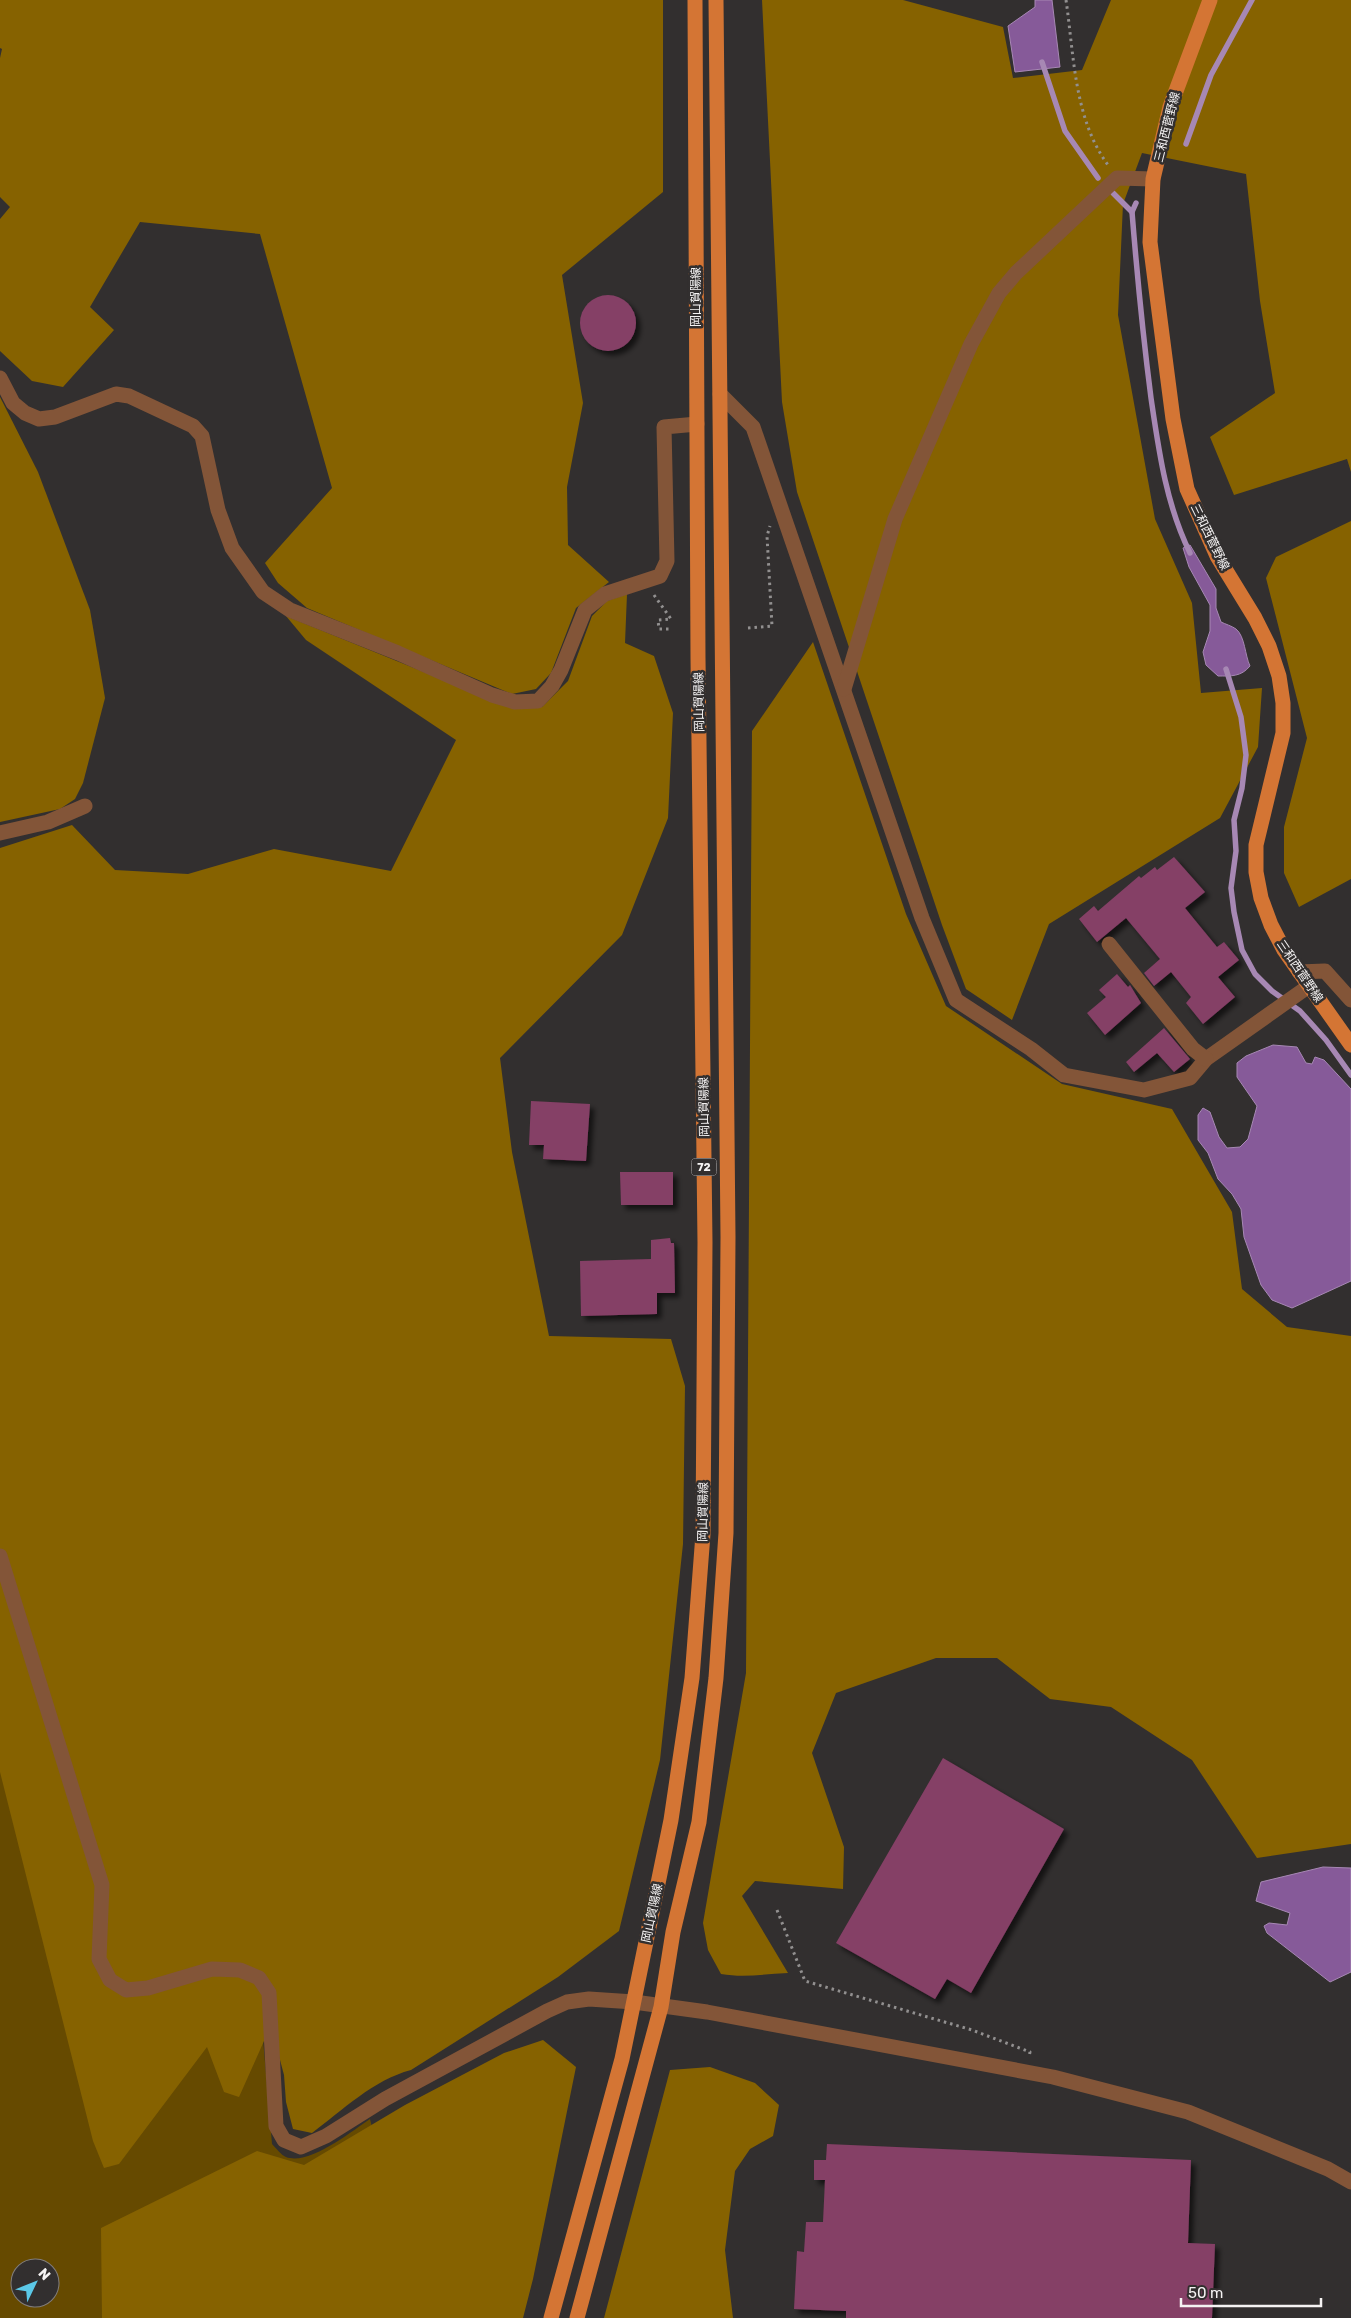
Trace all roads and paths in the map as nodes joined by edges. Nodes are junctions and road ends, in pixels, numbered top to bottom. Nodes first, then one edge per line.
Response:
1 (694, 0) edge
2 (716, 0) edge
3 (1066, 0) edge
4 (1210, 0) edge
5 (1117, 178) junction
6 (1153, 179) junction
7 (0, 378) edge
8 (720, 394) junction
9 (697, 424) junction
10 (778, 496) junction
11 (650, 580) junction
12 (748, 628) dead end
13 (669, 629) dead end
14 (844, 689) junction
15 (85, 806) dead end
16 (0, 833) edge
17 (1109, 944) dead end
18 (1299, 972) junction
19 (1309, 986) junction
20 (1351, 1000) edge
21 (1351, 1045) edge
22 (1206, 1059) junction
23 (0, 1556) edge
24 (777, 1910) dead end
25 (634, 2002) junction
26 (662, 2007) junction
27 (1028, 2060) dead end
28 (1351, 2182) edge
29 (551, 2318) edge
30 (578, 2318) edge

1 - 9 main road, 岡山賀陽線 / 72
2 - 8 main road, 岡山賀陽線 / 72
3 - 5 path
4 - 6 main road, 三和西菅野線
5 - 6 street
5 - 14 street
6 - 18 main road, 三和西菅野線
7 - 11 street
8 - 10 street
8 - 26 main road, 岡山賀陽線 / 72
9 - 11 street
9 - 25 main road, 岡山賀陽線 / 72
10 - 12 path
10 - 14 street
11 - 13 path
14 - 22 street
15 - 16 street
17 - 22 street
18 - 19 main road, 三和西菅野線
18 - 20 street
19 - 21 main road, 三和西菅野線
19 - 22 street
23 - 25 street
24 - 27 path
25 - 26 street
25 - 29 main road, 岡山賀陽線 / 72
26 - 28 street
26 - 30 main road, 岡山賀陽線 / 72

